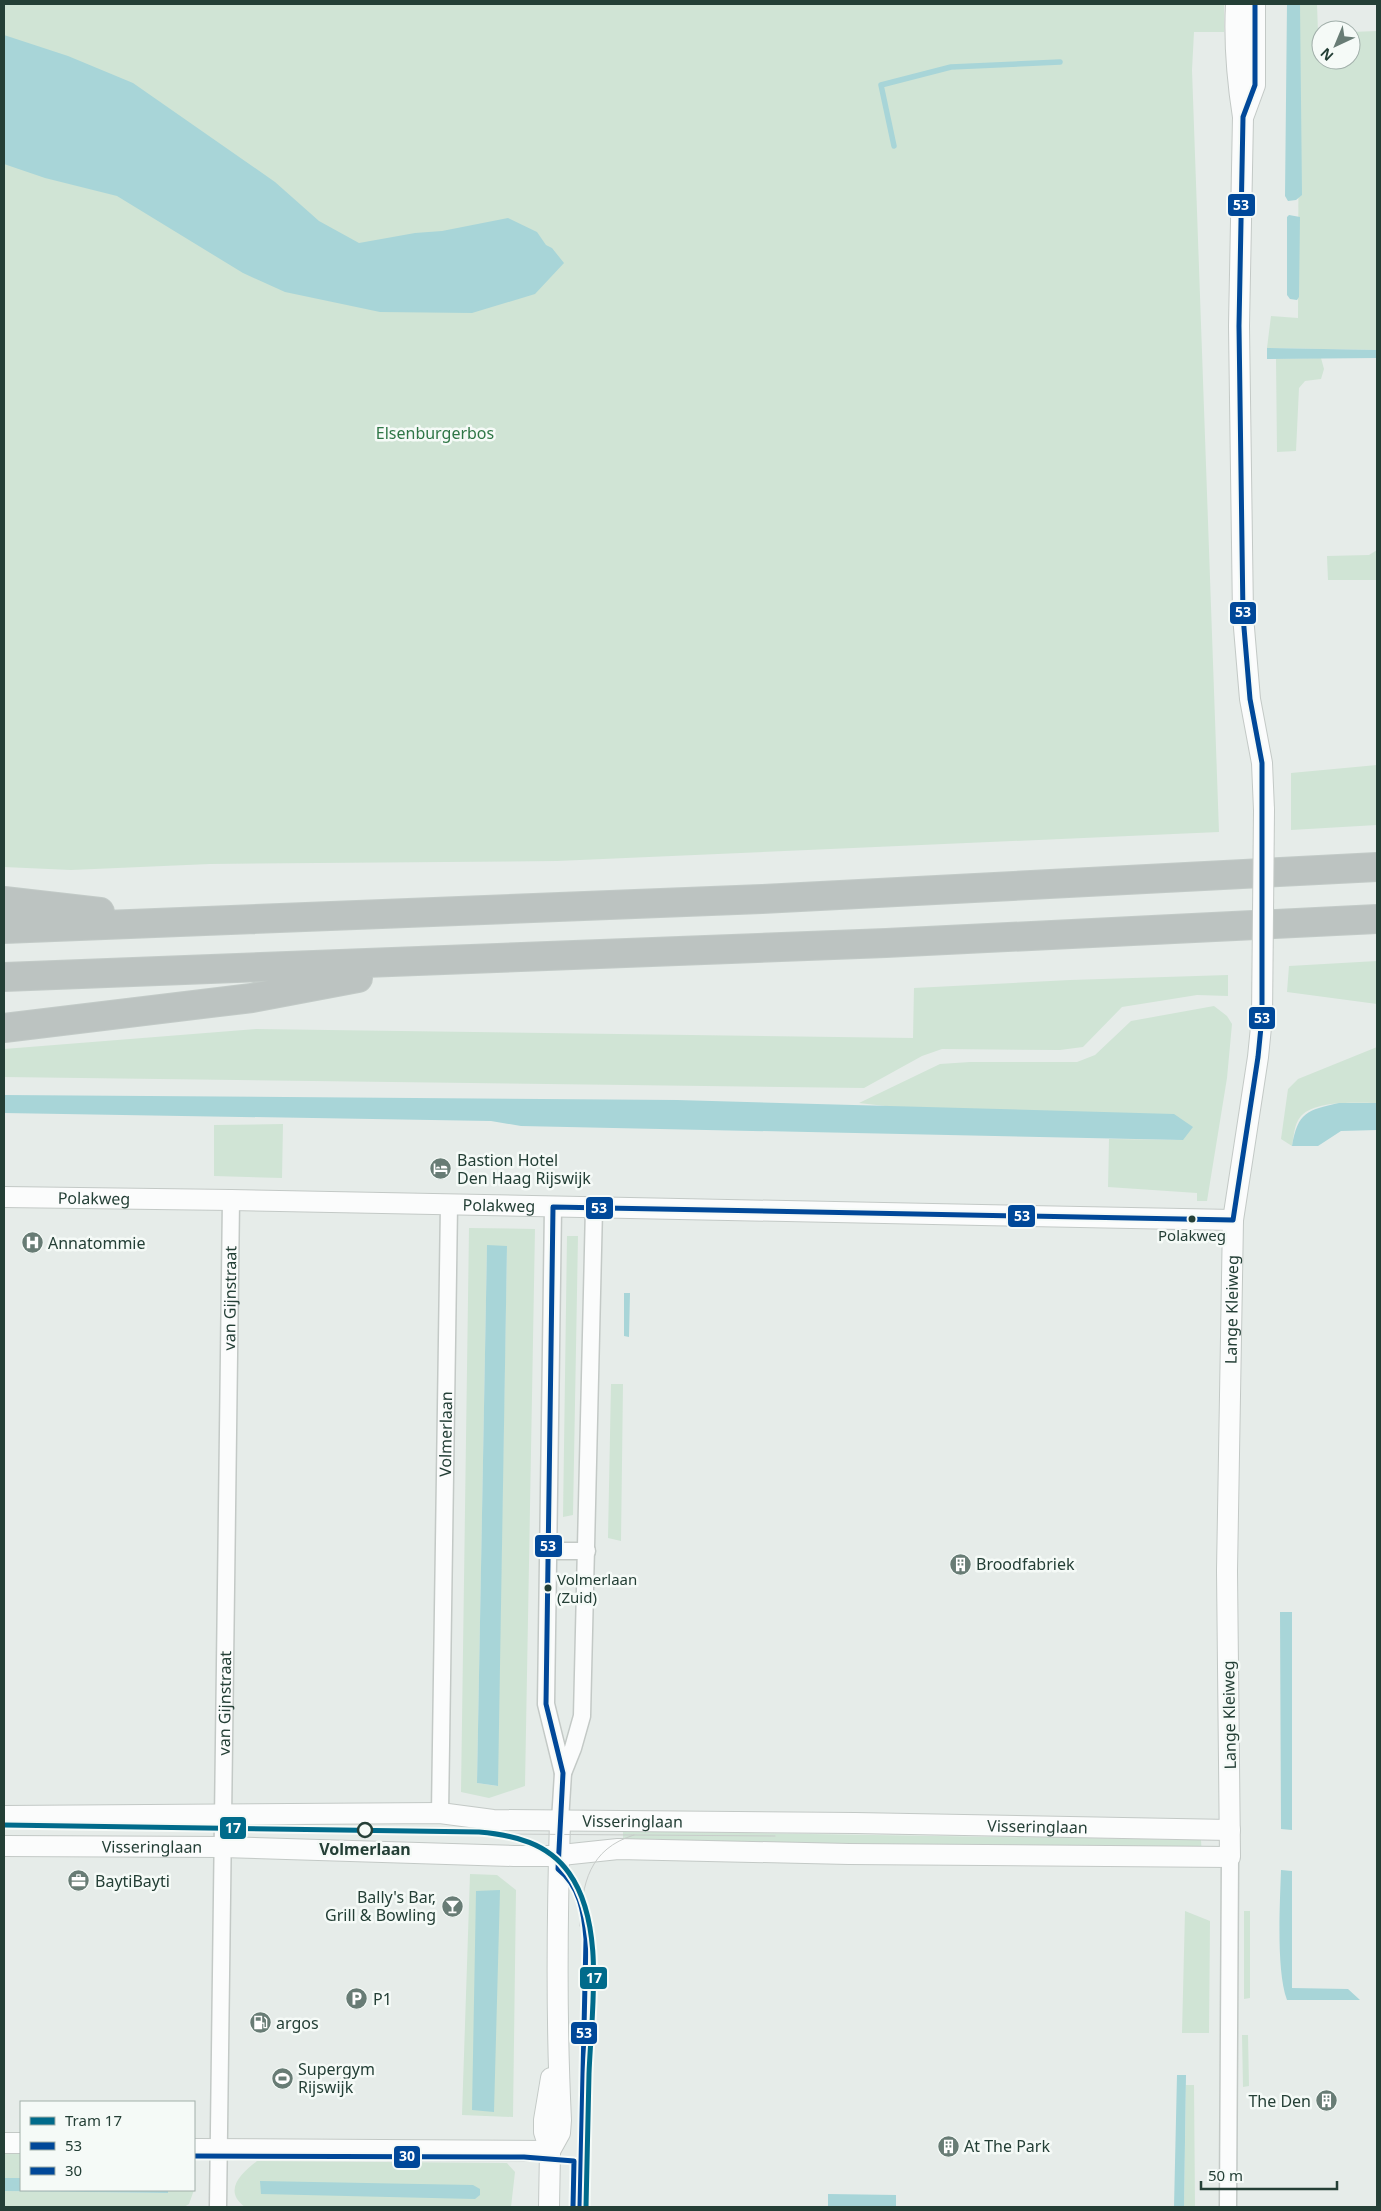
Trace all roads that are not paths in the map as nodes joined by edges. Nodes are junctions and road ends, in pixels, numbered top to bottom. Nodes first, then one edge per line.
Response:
1 (1236, 4) edge
2 (1255, 4) edge
3 (1243, 117) junction
4 (1377, 867) edge
5 (4, 901) edge
6 (1377, 919) edge
7 (189, 922) junction
8 (4, 929) edge
9 (446, 961) junction
10 (4, 977) edge
11 (4, 1028) edge
12 (4, 1197) edge
13 (231, 1200) junction
14 (450, 1205) junction
15 (553, 1207) junction
16 (594, 1208) junction
17 (1233, 1220) junction
18 (548, 1551) junction
19 (587, 1551) junction
20 (562, 1772) junction
21 (223, 1814) junction
22 (440, 1814) junction
23 (4, 1816) edge
24 (560, 1821) junction
25 (1230, 1830) junction
26 (4, 1846) edge
27 (222, 1847) junction
28 (559, 1855) junction
29 (1230, 1857) junction
30 (4, 2143) edge
31 (20, 2144) edge
32 (195, 2149) edge
33 (218, 2150) junction
34 (550, 2151) junction
35 (218, 2207) edge
36 (549, 2207) edge
37 (1228, 2207) edge

1 - 3 street, Lange Kleiweg
2 - 3 street, Lange Kleiweg
3 - 17 street, Lange Kleiweg, bridge
4 - 7 highway
5 - 7 highway
6 - 9 highway
7 - 8 highway
9 - 10 highway
9 - 11 highway
12 - 13 street, Polakweg
13 - 14 street, Polakweg
13 - 21 street, van Gijnstraat
14 - 15 street, Polakweg
14 - 22 street, Volmerlaan
15 - 16 street, Polakweg
15 - 18 street
16 - 17 street, Polakweg
16 - 19 street
17 - 25 street, Lange Kleiweg
18 - 19 street
18 - 20 street
19 - 20 street
20 - 24 street
21 - 22 street, Visseringlaan
21 - 23 street, Visseringlaan
21 - 27 street, van Gijnstraat
22 - 24 street, Visseringlaan
24 - 25 street, Visseringlaan
24 - 28 street
25 - 29 street, Lange Kleiweg
26 - 27 street, Visseringlaan
27 - 28 street, Visseringlaan
27 - 33 street, van Gijnstraat
28 - 29 street, Visseringlaan
28 - 34 street
29 - 37 street, Lange Kleiweg
30 - 31 street
32 - 33 street
33 - 34 street
33 - 35 street, van Gijnstraat
34 - 36 street

